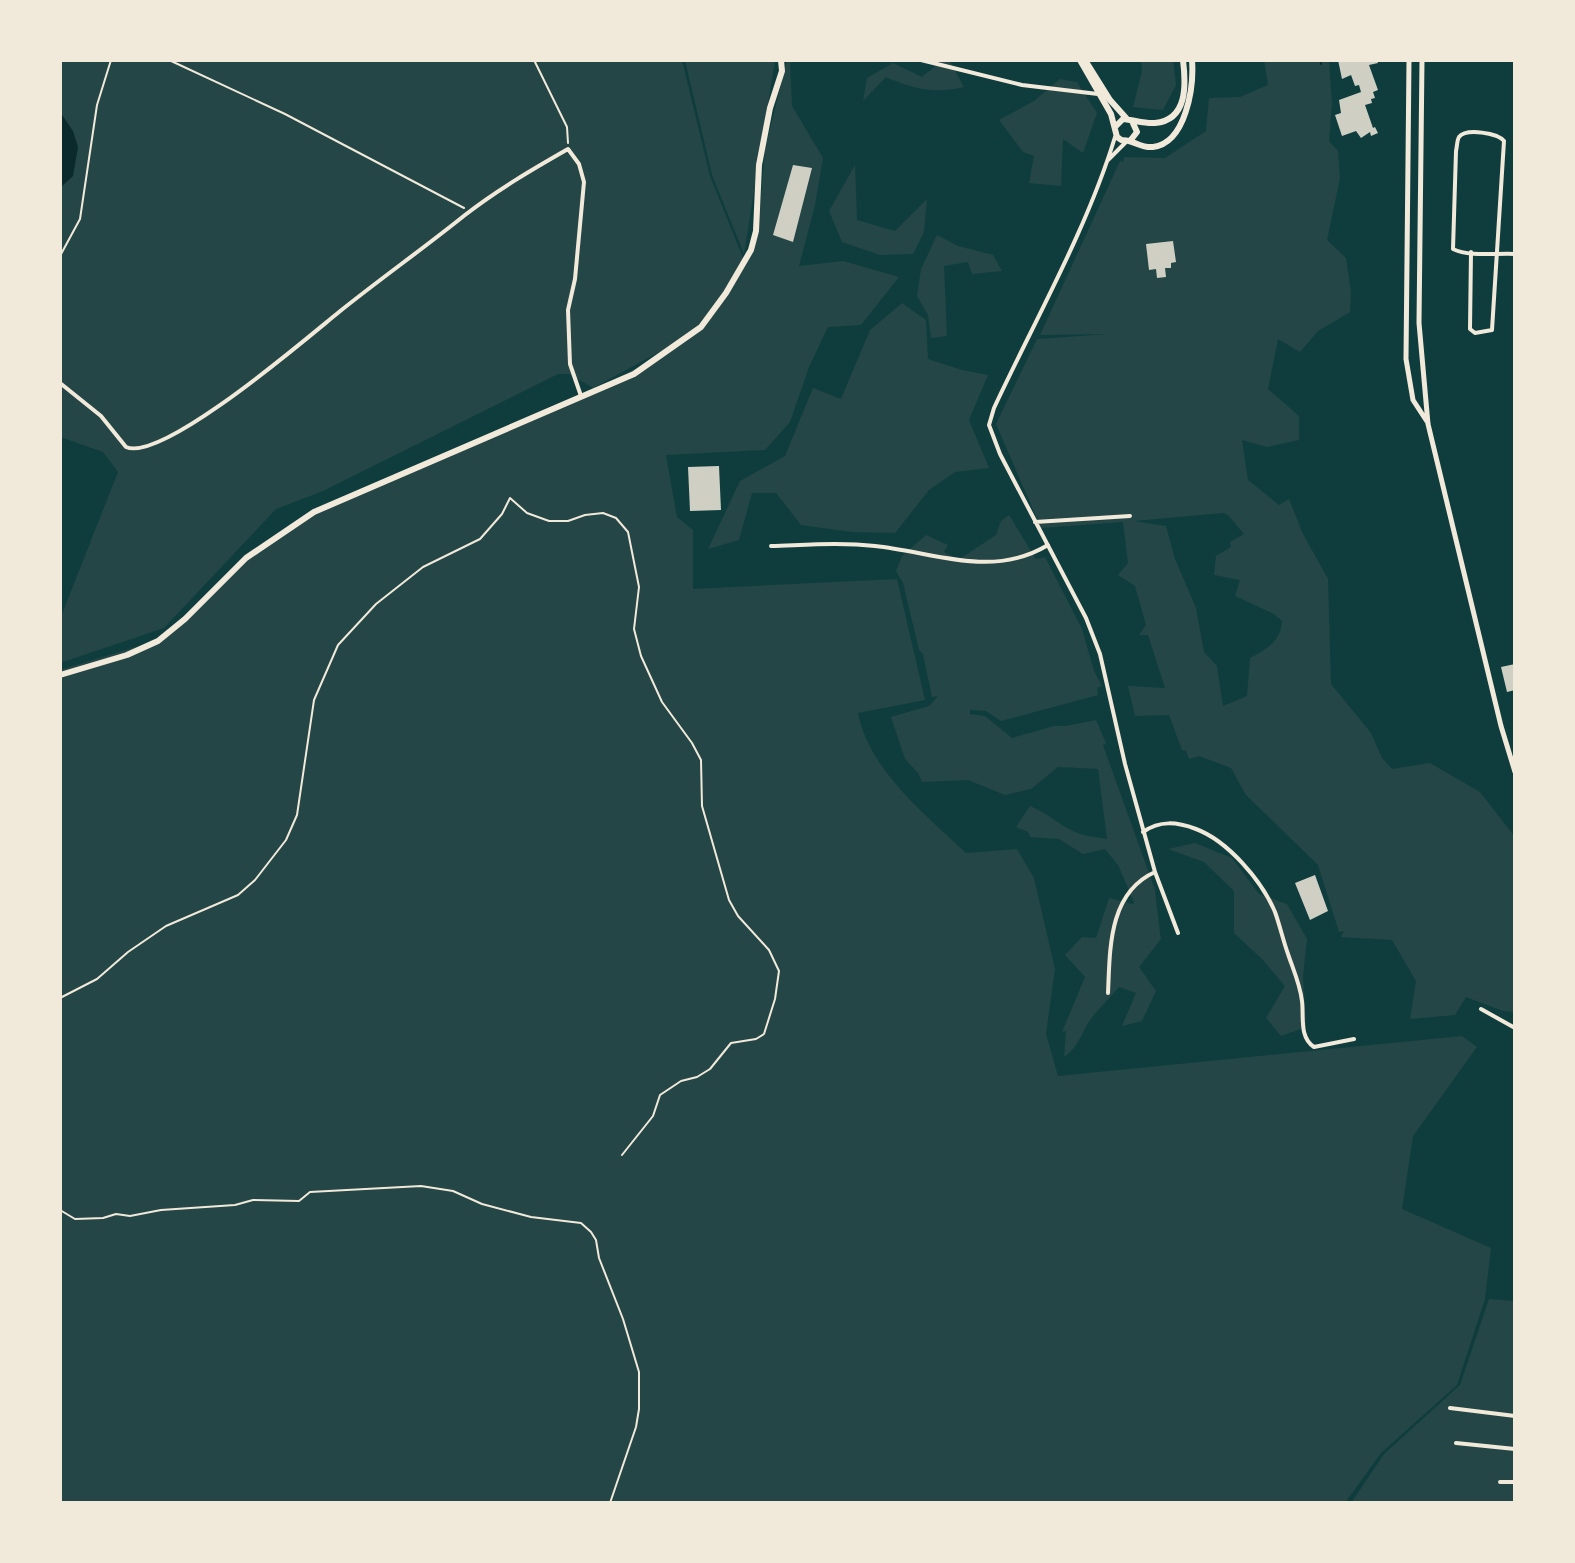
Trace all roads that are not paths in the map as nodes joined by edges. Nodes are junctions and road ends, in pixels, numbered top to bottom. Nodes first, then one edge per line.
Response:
1 (781, 60) edge
2 (921, 60) edge
3 (1083, 60) edge
4 (1183, 60) edge
5 (1192, 60) edge
6 (1409, 60) edge
7 (1422, 60) edge
8 (1100, 95) junction
9 (1129, 119) junction
10 (1116, 130) junction
11 (1128, 141) junction
12 (1107, 162) junction
13 (1471, 252) junction
14 (1497, 253) junction
15 (1515, 254) edge
16 (60, 383) edge
17 (581, 396) junction
18 (1428, 424) junction
19 (1130, 516) dead end
20 (1035, 522) junction
21 (1048, 545) junction
22 (771, 546) dead end
23 (60, 675) edge
24 (1515, 772) edge
25 (1143, 832) junction
26 (1155, 872) junction
27 (1178, 933) dead end
28 (1108, 993) dead end
29 (1481, 1009) dead end
30 (1515, 1028) edge
31 (1354, 1039) dead end
32 (1450, 1408) dead end
33 (1515, 1416) edge
34 (1456, 1443) dead end
35 (1515, 1449) edge
36 (1500, 1482) dead end
37 (1515, 1482) edge

1 - 17 main road
2 - 8 street
3 - 8 main road
3 - 9 main road
4 - 9 main road
5 - 11 main road
6 - 18 street
7 - 18 street
8 - 10 main road
9 - 10 main road
9 - 11 main road
10 - 11 main road
10 - 12 street
11 - 12 street
12 - 20 street
13 - 14 street
13 - 14 street
13 - 14 street
14 - 15 street
16 - 17 street
17 - 23 main road
18 - 24 street
19 - 20 street
20 - 21 street
21 - 22 street
21 - 25 street
25 - 26 street
25 - 31 street
26 - 27 street
26 - 28 street
29 - 30 street
32 - 33 street
34 - 35 street
36 - 37 street

